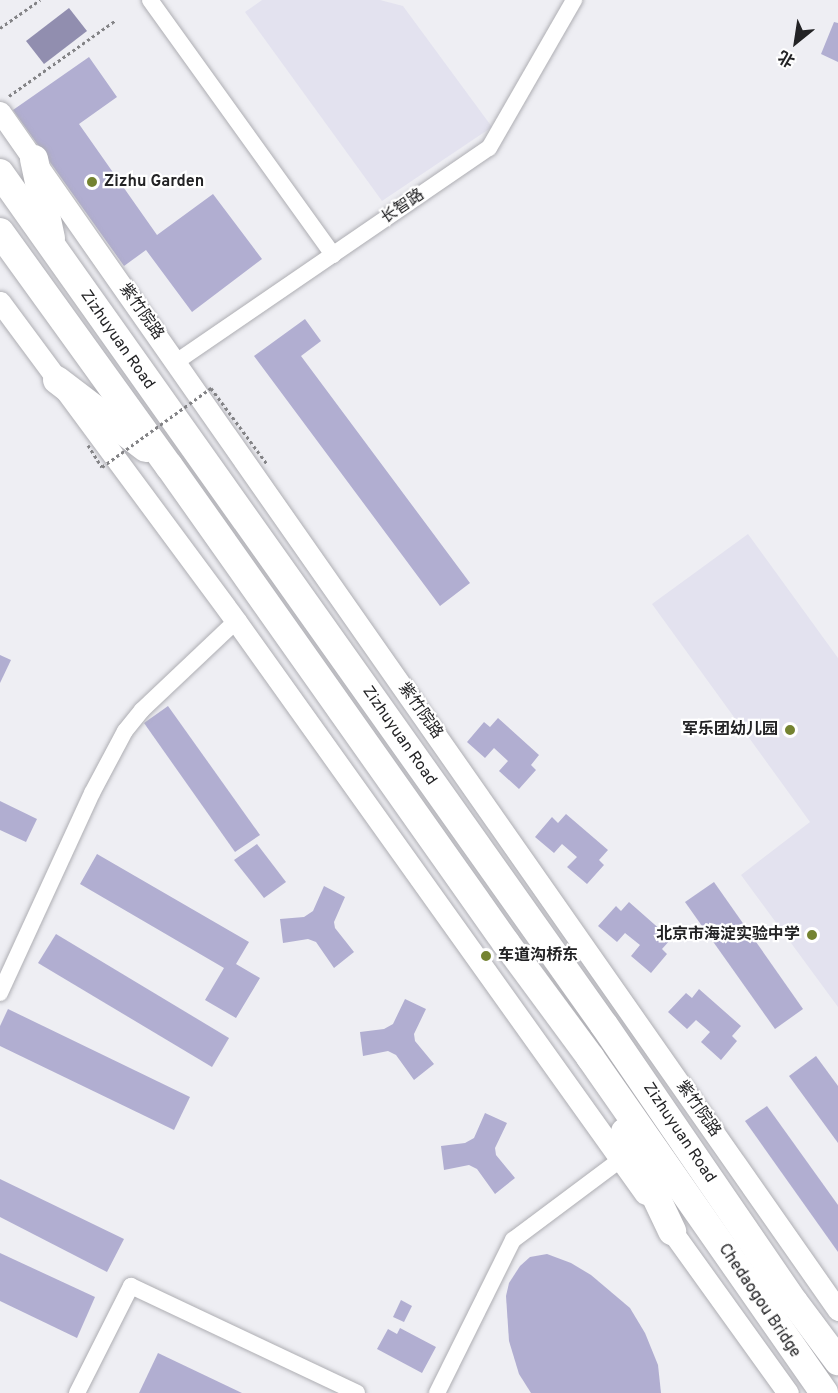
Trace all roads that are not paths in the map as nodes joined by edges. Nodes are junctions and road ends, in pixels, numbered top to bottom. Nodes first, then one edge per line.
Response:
1 (150, 0) edge
2 (574, 0) edge
3 (0, 112) edge
4 (34, 159) junction
5 (0, 173) edge
6 (0, 232) edge
7 (55, 251) junction
8 (333, 255) junction
9 (0, 302) edge
10 (176, 362) junction
11 (57, 380) junction
12 (169, 466) junction
13 (236, 621) junction
14 (0, 993) edge
15 (590, 1057) junction
16 (620, 1160) junction
17 (696, 1208) joint
18 (672, 1231) junction
19 (794, 1302) junction
20 (838, 1310) edge
21 (838, 1327) edge
22 (838, 1361) edge
23 (77, 1393) edge
24 (357, 1393) edge
25 (437, 1393) edge
26 (788, 1393) edge
27 (824, 1393) edge

1 - 8 street
2 - 8 street, 长智路
3 - 4 street, 紫竹院路
4 - 7 highway
4 - 10 street, 紫竹院路
5 - 7 highway, Zizhuyuan Road
6 - 12 highway, Zizhuyuan Road
7 - 19 highway, Zizhuyuan Road
8 - 10 street, 长智路
9 - 11 street
10 - 20 street, 紫竹院路
11 - 12 highway
11 - 13 street
12 - 15 highway, Zizhuyuan Road
13 - 14 street
13 - 16 street
15 - 17 highway, Zizhuyuan Road
15 - 18 highway
16 - 18 street
16 - 25 street
17 - 27 highway, Chedaogou Bridge
18 - 26 street
19 - 21 highway
19 - 22 highway, Chedaogou Bridge
23 - 24 street

